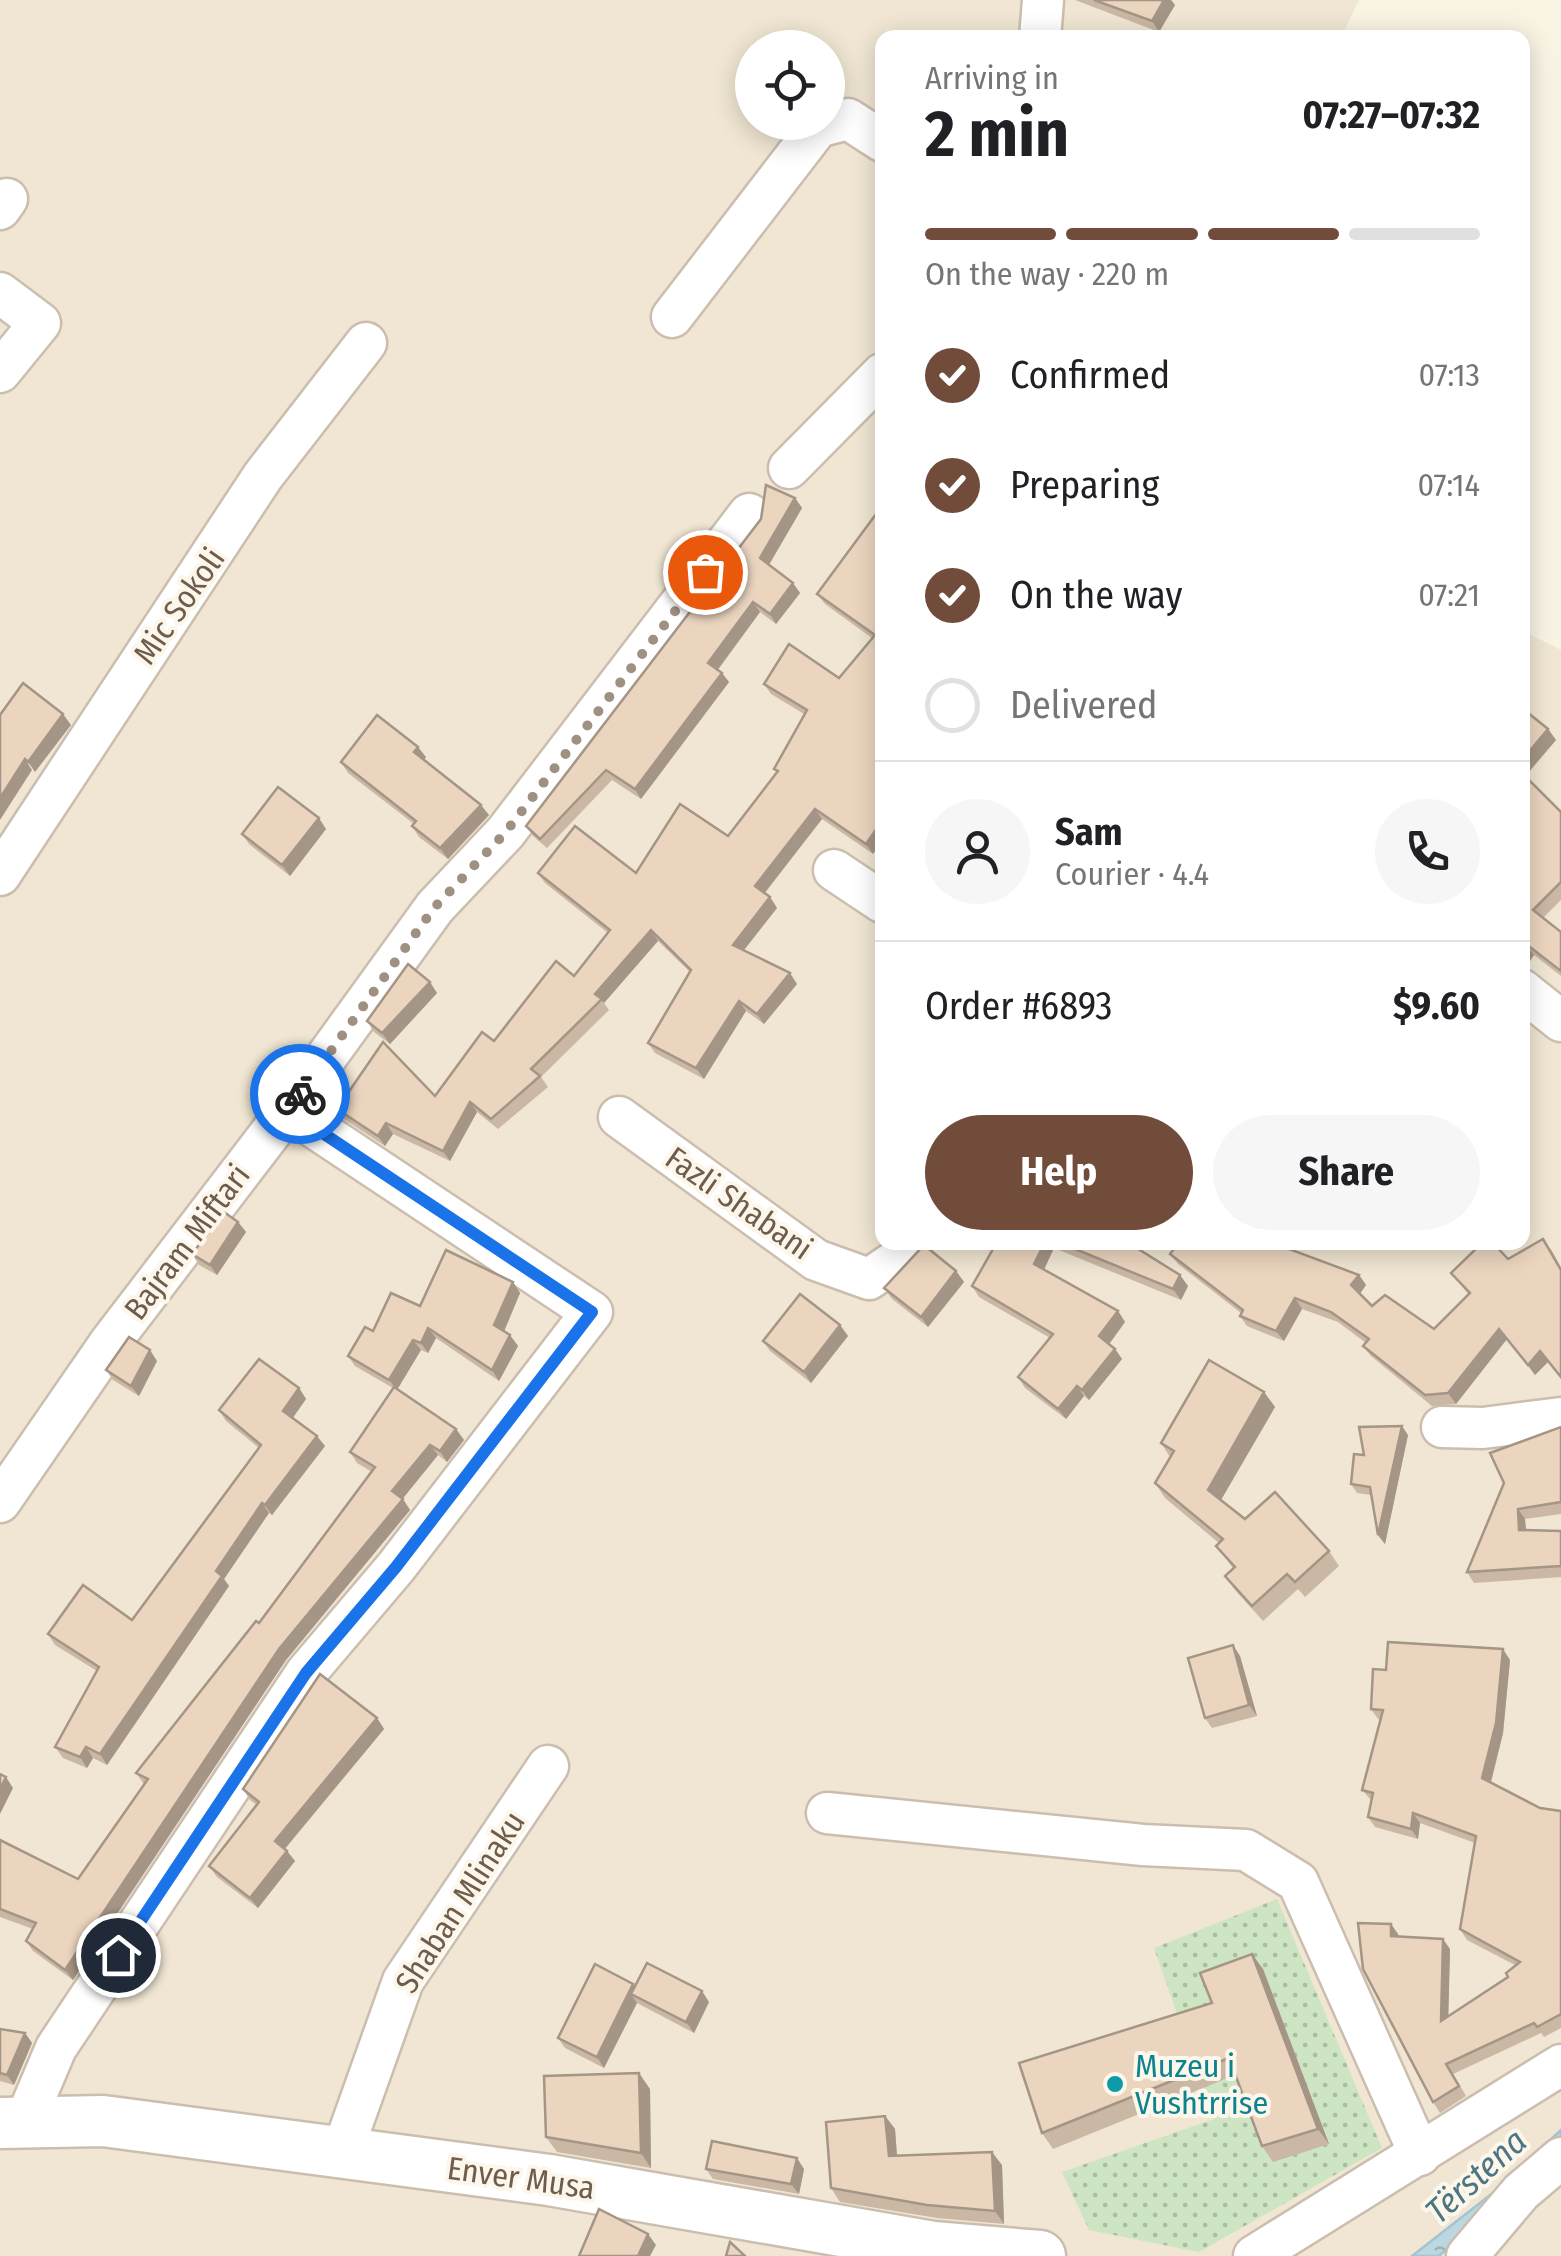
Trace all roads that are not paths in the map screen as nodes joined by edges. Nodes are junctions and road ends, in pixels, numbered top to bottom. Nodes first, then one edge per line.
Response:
1 (1043, 0) edge
2 (1041, 30) edge
3 (875, 136) edge
4 (0, 293) edge
5 (672, 317) dead end
6 (366, 343) dead end
7 (0, 372) edge
8 (875, 381) edge
9 (790, 468) dead end
10 (749, 514) dead end
11 (834, 870) dead end
12 (0, 875) edge
13 (875, 897) edge
14 (1530, 996) edge
15 (1561, 1021) edge
16 (288, 1110) junction
17 (618, 1118) dead end
18 (907, 1250) edge
19 (1561, 1418) edge
20 (1442, 1428) dead end
21 (0, 1502) edge
22 (548, 1766) dead end
23 (828, 1813) dead end
24 (1561, 2065) edge
25 (12, 2124) edge
26 (341, 2155) junction
27 (1420, 2155) junction
28 (1561, 2158) edge
29 (1040, 2256) edge
30 (1254, 2256) edge
31 (1467, 2256) edge

1 - 2 street
3 - 5 street
4 - 7 street
6 - 12 street, Mic Sokoli
8 - 9 street
10 - 16 street, Bajram Miftari
11 - 13 street
14 - 15 street
16 - 21 street, Bajram Miftari
16 - 25 street
17 - 18 street, Fazli Shabani
19 - 20 street
22 - 26 street, Shaban Mlinaku
23 - 27 street
24 - 27 street
25 - 26 street, Enver Musa
26 - 29 street, Enver Musa
27 - 30 street
28 - 31 street

